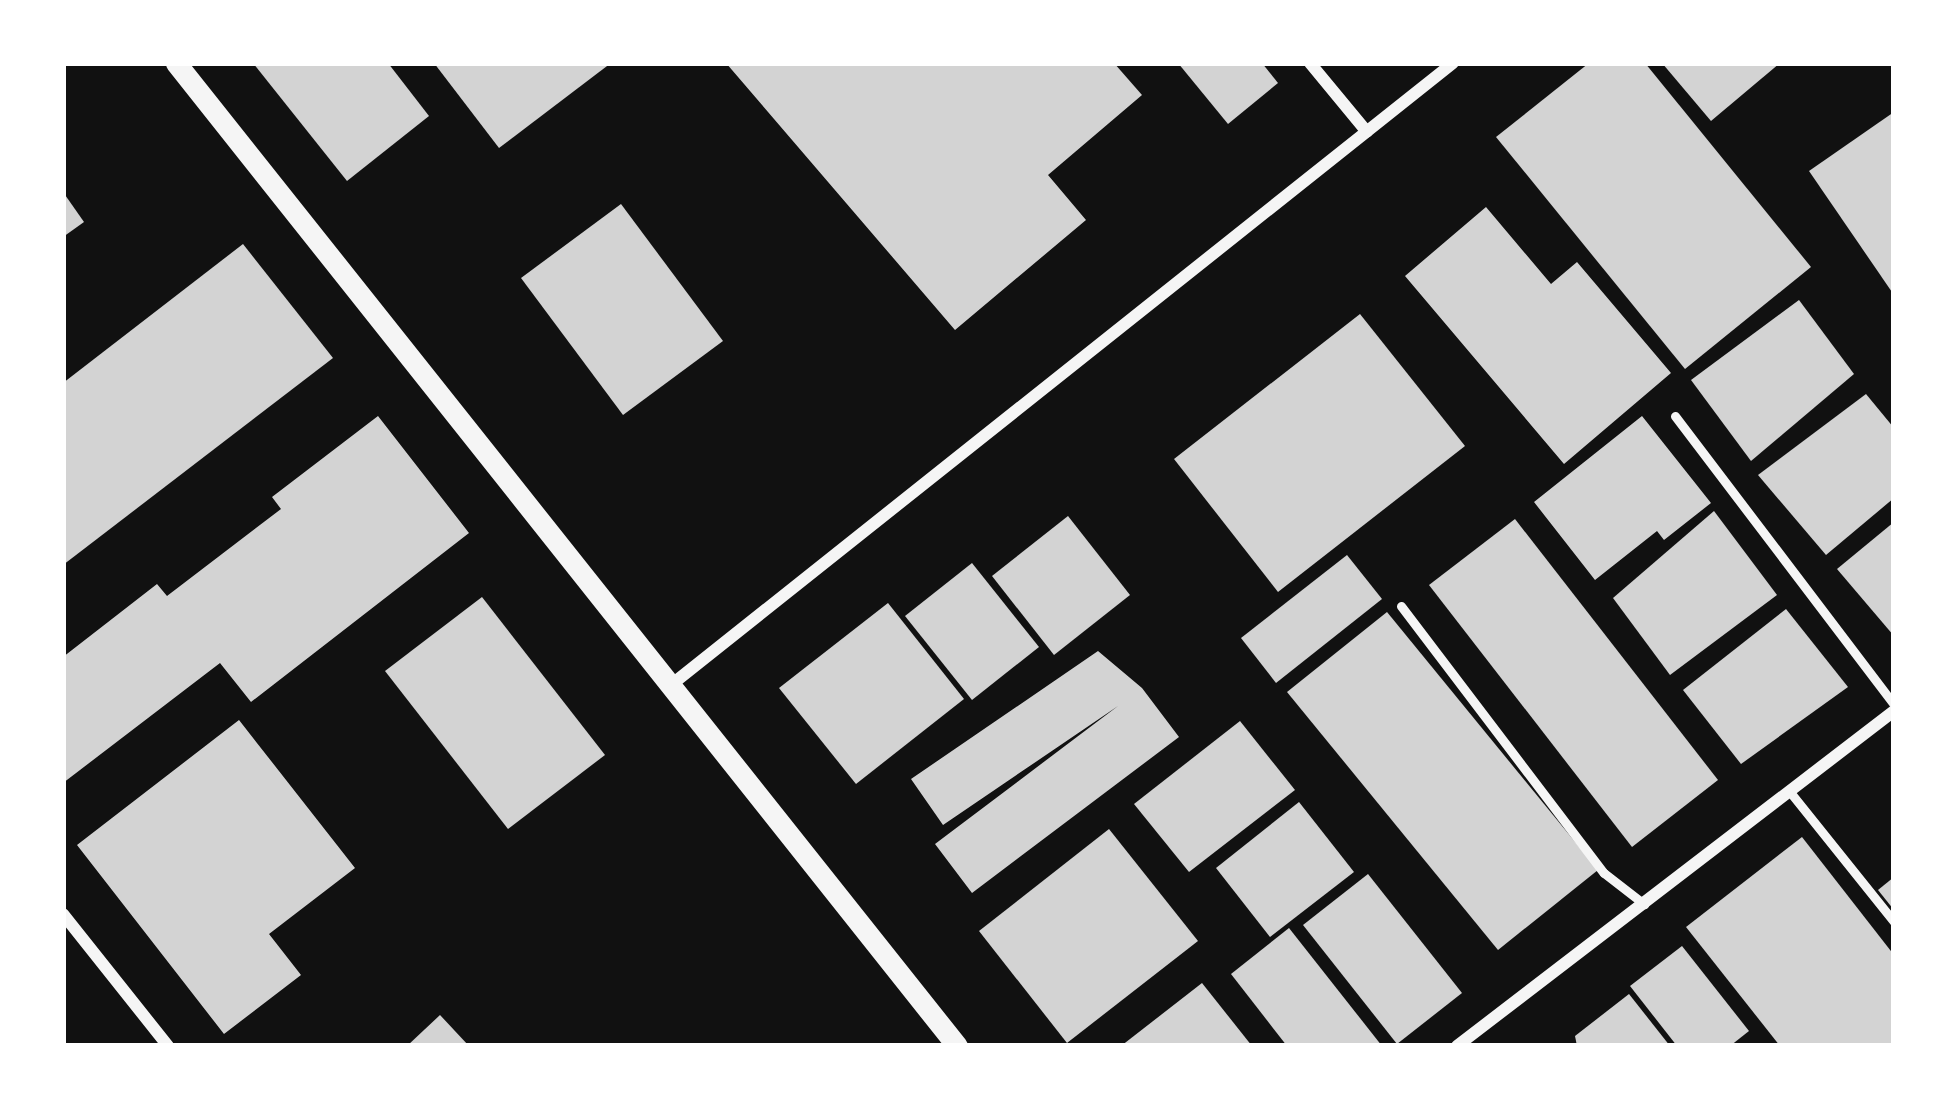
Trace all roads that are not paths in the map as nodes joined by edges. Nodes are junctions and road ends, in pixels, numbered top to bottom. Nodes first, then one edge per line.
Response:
1 (176, 63) edge
2 (1310, 63) edge
3 (1453, 63) edge
4 (1367, 132) junction
5 (1675, 416) dead end
6 (1400, 606) dead end
7 (671, 685) junction
8 (1894, 708) edge
9 (1790, 792) junction
10 (1644, 904) junction
11 (63, 914) edge
12 (1894, 922) edge
13 (168, 1046) edge
14 (957, 1046) edge
15 (1457, 1046) edge

1 - 7 street
2 - 4 street
3 - 4 street
4 - 7 street
5 - 8 lane
6 - 10 lane
7 - 14 street
8 - 9 street
9 - 10 street
9 - 12 lane
10 - 15 street
11 - 13 street

